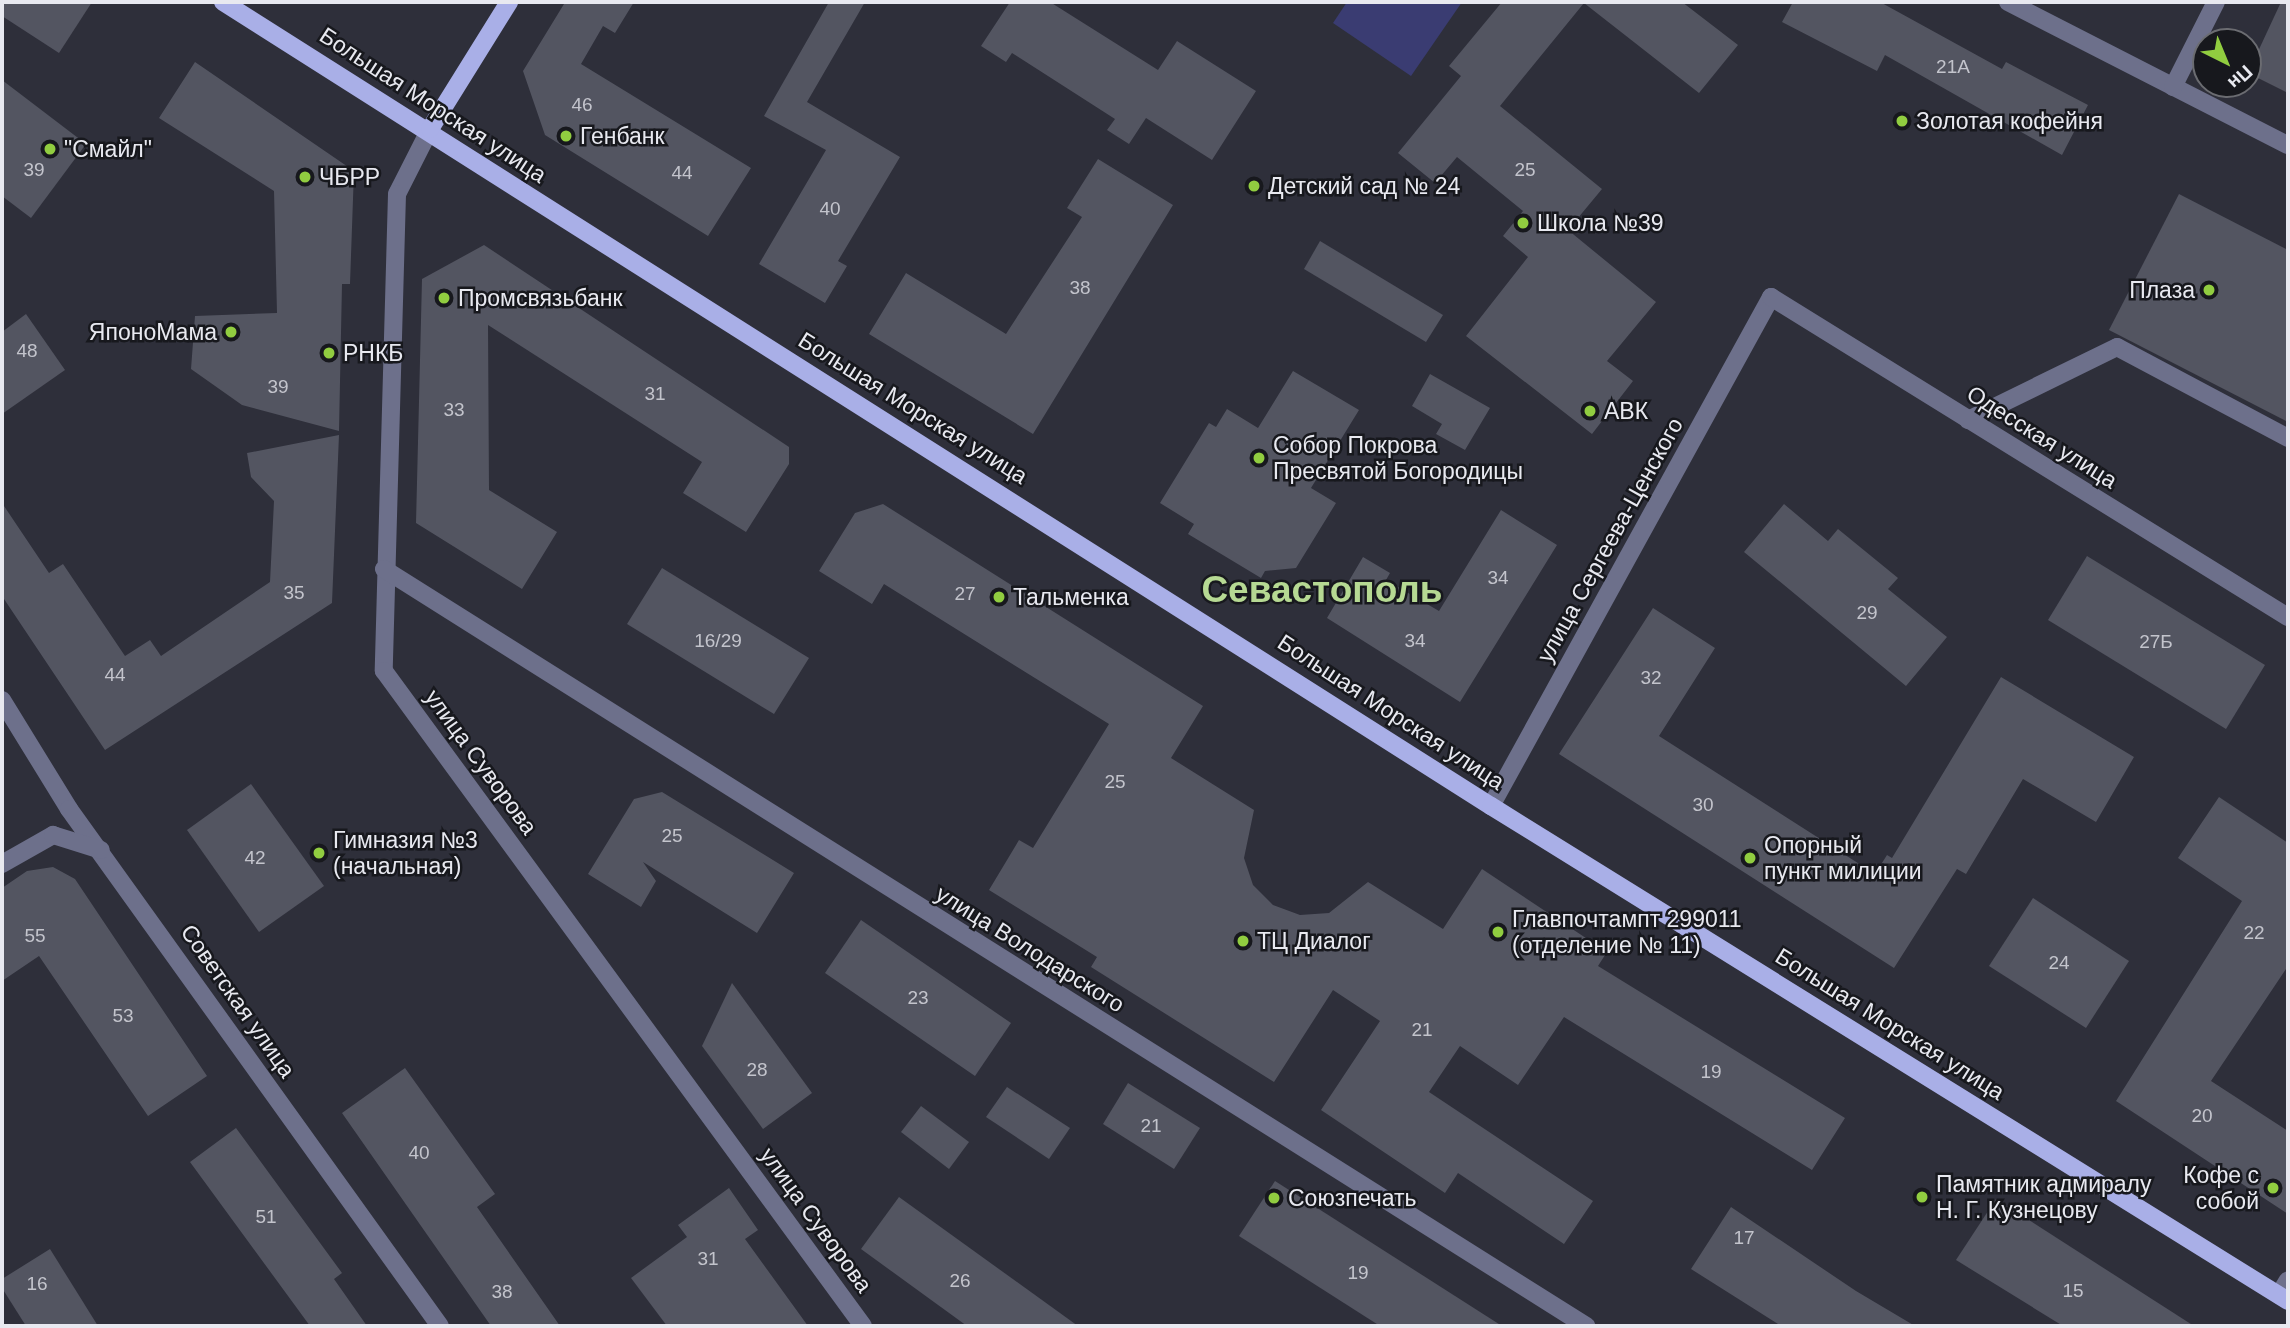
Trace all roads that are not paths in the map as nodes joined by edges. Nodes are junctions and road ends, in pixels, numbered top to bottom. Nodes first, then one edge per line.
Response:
1 (223, 2) edge
2 (509, 2) edge
3 (2008, 2) edge
4 (2216, 2) edge
5 (2173, 87) junction
6 (430, 130) junction
7 (2288, 145) edge
8 (1771, 297) joint
9 (1968, 420) junction
10 (2288, 438) edge
11 (384, 569) junction
12 (2288, 617) edge
13 (2, 700) edge
14 (1491, 806) junction
15 (101, 850) junction
16 (2, 864) edge
17 (2285, 1292) edge
18 (440, 1326) edge
19 (863, 1326) edge
20 (1586, 1326) edge

1 - 6 main road, Большая Морская улица
2 - 6 main road
3 - 5 street
4 - 5 street
5 - 7 street
6 - 11 street, улица Суворова
6 - 14 main road, Большая Морская улица
8 - 9 street, Одесская улица
8 - 14 street, улица Сергеева-Ценского
9 - 10 street
9 - 12 street, Одесская улица
11 - 19 street, улица Суворова
11 - 20 street, улица Володарского
13 - 15 street, Советская улица
14 - 17 main road, Большая Морская улица
15 - 16 street
15 - 18 street, Советская улица

